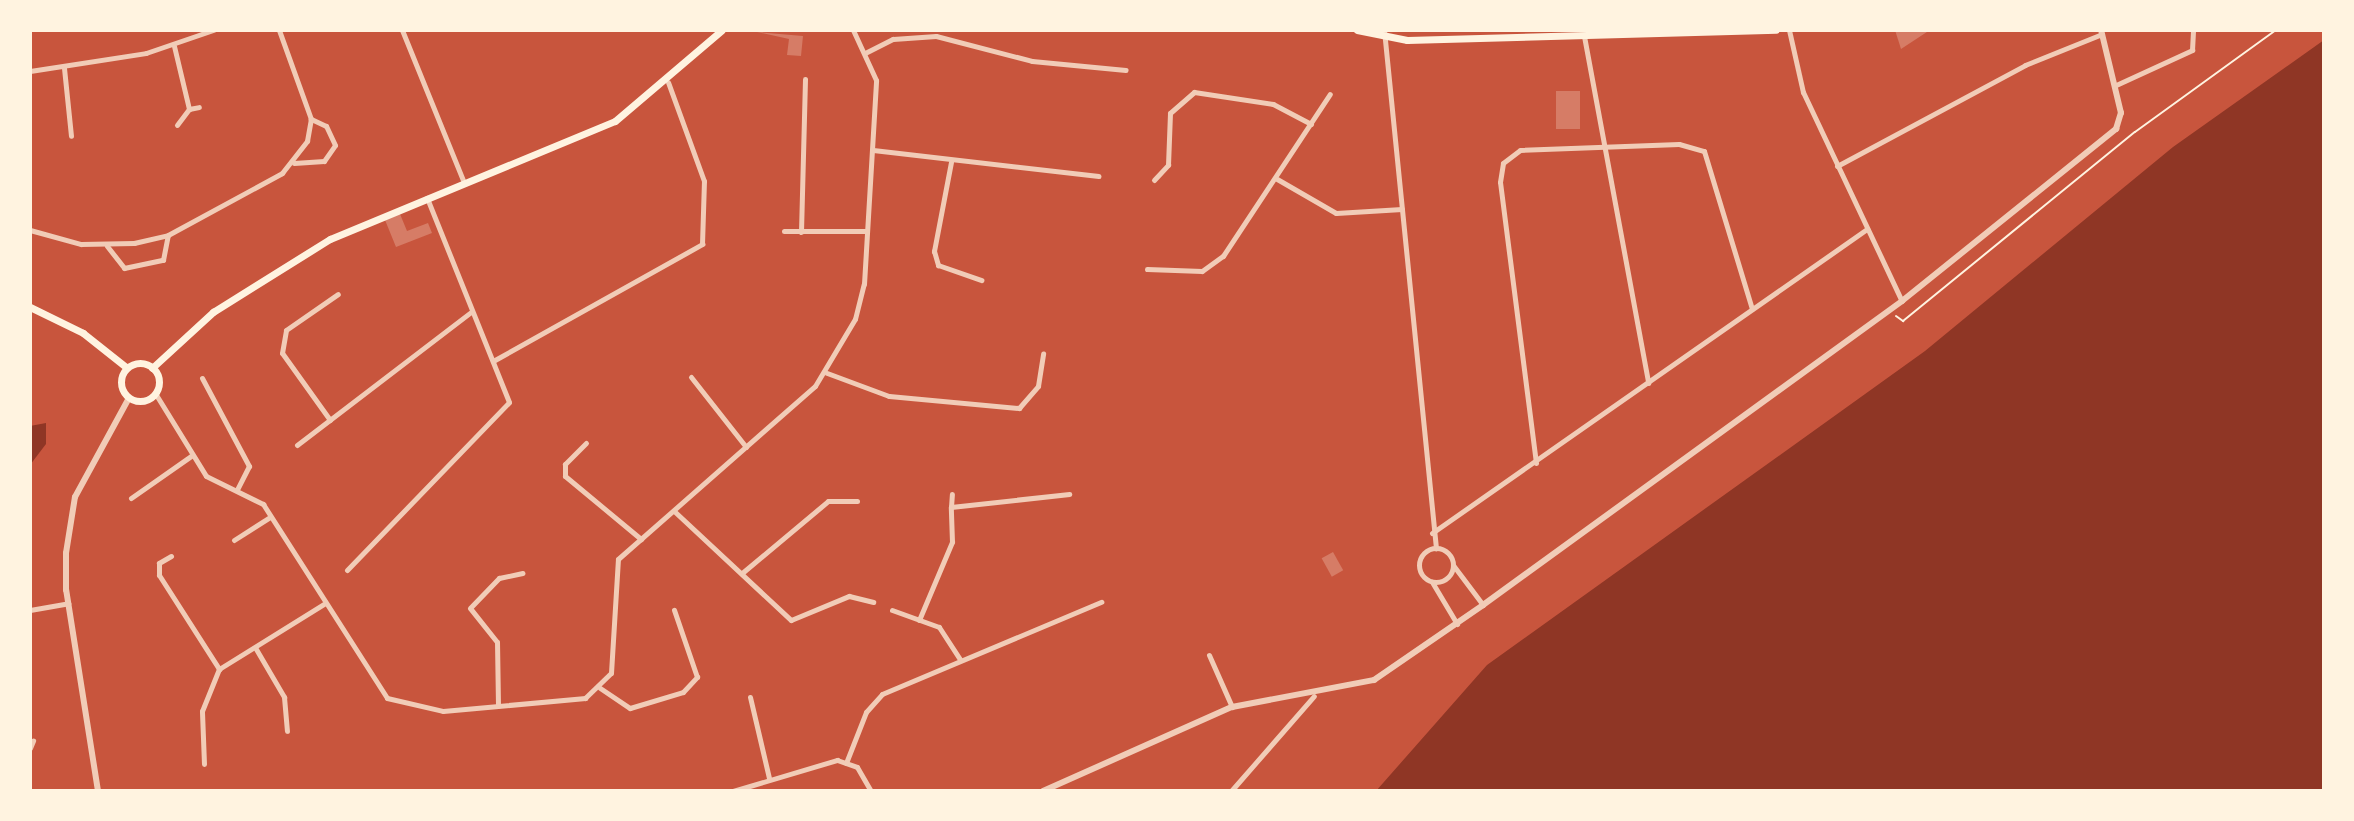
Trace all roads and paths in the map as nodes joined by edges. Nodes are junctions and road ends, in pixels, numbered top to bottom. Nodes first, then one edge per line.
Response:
1 (213, 30) edge
2 (279, 30) edge
3 (402, 30) edge
4 (722, 30) edge
5 (853, 30) edge
6 (1357, 30) edge
7 (1776, 30) edge
8 (1789, 30) edge
9 (2193, 30) edge
10 (2276, 30) edge
11 (2101, 32) edge
12 (1384, 33) edge
13 (1584, 36) junction
14 (174, 46) junction
15 (865, 53) junction
16 (64, 68) junction
17 (1126, 70) dead end
18 (30, 71) edge
19 (805, 79) dead end
20 (668, 82) junction
21 (2116, 85) junction
22 (1330, 94) dead end
23 (199, 107) dead end
24 (189, 109) junction
25 (311, 119) junction
26 (1311, 124) junction
27 (177, 125) dead end
28 (71, 136) dead end
29 (1602, 145) junction
30 (873, 150) junction
31 (951, 162) junction
32 (294, 163) junction
33 (1837, 166) junction
34 (1099, 176) dead end
35 (1277, 179) junction
36 (1154, 180) dead end
37 (464, 183) junction
38 (426, 196) junction
39 (1402, 209) junction
40 (1867, 229) junction
41 (30, 230) edge
42 (784, 231) dead end
43 (866, 231) junction
44 (801, 232) junction
45 (168, 235) junction
46 (107, 246) junction
47 (1147, 269) dead end
48 (981, 280) dead end
49 (338, 294) dead end
50 (1902, 301) junction
51 (30, 307) edge
52 (1752, 309) junction
53 (472, 311) junction
54 (1888, 311) junction
55 (1043, 353) dead end
56 (493, 361) junction
57 (127, 368) junction
58 (152, 368) junction
59 (827, 373) junction
60 (691, 377) dead end
61 (202, 378) dead end
62 (1648, 383) junction
63 (155, 393) junction
64 (129, 398) junction
65 (330, 420) junction
66 (586, 443) dead end
67 (297, 445) dead end
68 (746, 447) junction
69 (191, 456) junction
70 (1536, 463) junction
71 (237, 490) junction
72 (952, 494) dead end
73 (1069, 494) dead end
74 (131, 498) dead end
75 (857, 501) dead end
76 (951, 507) junction
77 (674, 511) junction
78 (270, 517) junction
79 (1432, 533) junction
80 (641, 539) junction
81 (234, 540) dead end
82 (1436, 548) junction
83 (171, 556) dead end
84 (1453, 564) junction
85 (347, 570) dead end
86 (522, 573) dead end
87 (742, 573) junction
88 (1432, 582) junction
89 (873, 602) dead end
90 (1101, 602) dead end
91 (68, 603) junction
92 (325, 603) junction
93 (1483, 605) junction
94 (30, 610) edge
95 (674, 610) dead end
96 (892, 610) dead end
97 (919, 620) junction
98 (1457, 624) junction
99 (256, 649) junction
100 (1209, 655) dead end
101 (960, 659) junction
102 (219, 669) junction
103 (600, 688) junction
104 (1314, 696) junction
105 (750, 697) dead end
106 (498, 705) junction
107 (1232, 707) junction
108 (287, 731) dead end
109 (33, 741) dead end
110 (30, 748) edge
111 (846, 763) junction
112 (204, 764) dead end
113 (769, 778) junction
114 (98, 791) edge
115 (733, 791) edge
116 (871, 791) edge
117 (1043, 791) edge
118 (1231, 791) edge

1 - 14 street
2 - 25 street
3 - 37 street
4 - 20 main road
5 - 15 street
6 - 12 main road
7 - 13 main road
8 - 33 street
9 - 21 street
10 - 54 path
11 - 21 street
11 - 33 street
12 - 13 main road
12 - 39 street
13 - 29 street
14 - 16 street
14 - 24 street
15 - 17 street
15 - 30 street
16 - 18 street
16 - 28 street
19 - 44 street
20 - 37 main road
20 - 56 street
21 - 50 street
22 - 26 street
23 - 24 street
24 - 27 street
25 - 32 street
25 - 32 street
26 - 35 street
26 - 36 street
29 - 52 street
29 - 62 street
29 - 70 street
30 - 31 street
30 - 43 street
31 - 34 street
31 - 48 street
32 - 45 street
33 - 40 street
35 - 39 street
35 - 47 street
37 - 38 main road
38 - 53 street
38 - 58 main road
39 - 79 street
40 - 50 street
40 - 52 street
41 - 46 street
42 - 44 street
43 - 44 street
43 - 59 street
45 - 46 street
45 - 46 street
49 - 65 street
50 - 54 street
51 - 57 main road
52 - 62 street
53 - 56 street
53 - 65 street
54 - 93 street
55 - 59 street
56 - 85 street
57 - 58 main road
57 - 64 main road
58 - 63 main road
59 - 68 street
60 - 68 street
61 - 71 street
62 - 70 street
63 - 64 main road
63 - 69 street
64 - 91 street
65 - 67 street
66 - 80 street
68 - 77 street
69 - 71 street
69 - 74 street
70 - 79 street
71 - 78 street
72 - 76 street
73 - 76 street
75 - 87 street
76 - 97 street
77 - 80 street
77 - 87 street
78 - 81 street
78 - 92 street
79 - 82 street
80 - 103 street
82 - 84 street
82 - 88 street
83 - 102 street
84 - 88 street
84 - 93 street
86 - 106 street
87 - 89 street
88 - 98 street
90 - 101 street
91 - 94 street
91 - 114 street
92 - 99 street
92 - 106 street
93 - 98 street
95 - 103 street
96 - 97 street
97 - 101 street
98 - 104 street
99 - 102 street
99 - 108 street
100 - 107 street
101 - 111 street
102 - 112 street
103 - 106 street
104 - 107 street
104 - 118 street
105 - 113 street
107 - 117 street
109 - 110 street
111 - 113 street
111 - 116 street
113 - 115 street

